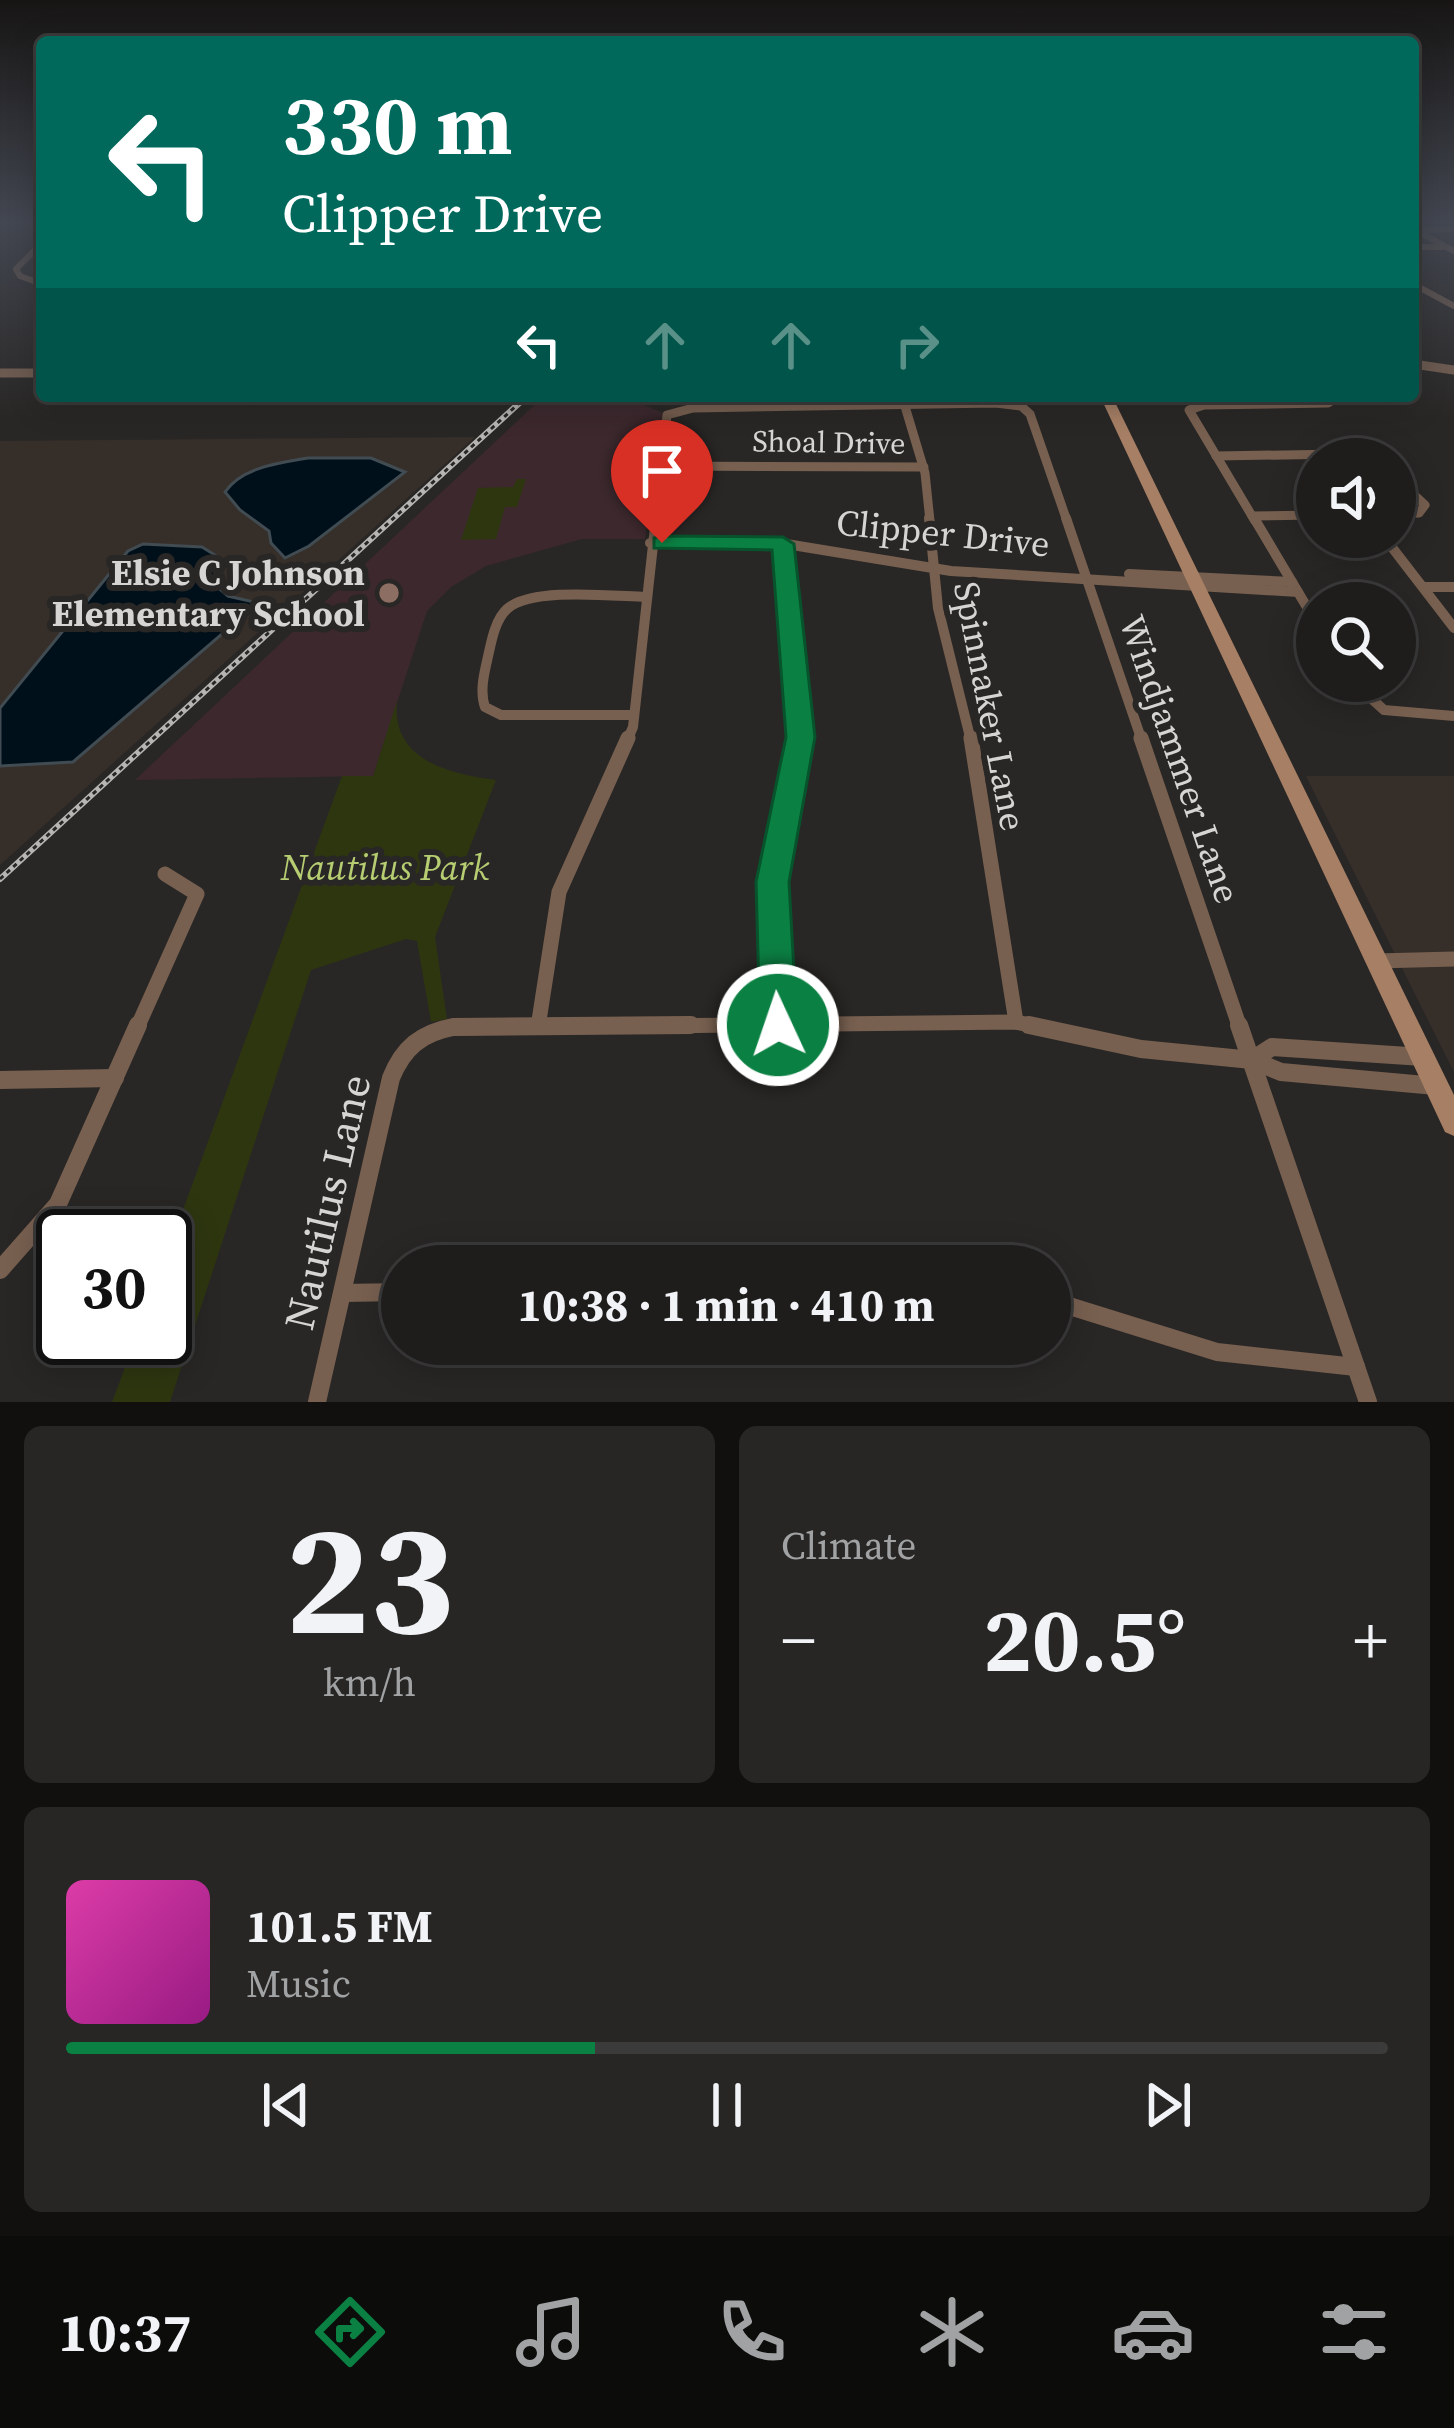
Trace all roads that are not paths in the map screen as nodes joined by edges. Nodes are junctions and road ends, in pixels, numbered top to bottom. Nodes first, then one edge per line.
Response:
1 (1421, 288) edge
2 (1454, 307) edge
3 (1419, 365) edge
4 (1454, 370) edge
5 (0, 373) edge
6 (36, 373) edge
7 (1109, 402) edge
8 (1329, 402) edge
9 (904, 404) junction
10 (1296, 455) edge
11 (1216, 456) junction
12 (662, 466) junction
13 (924, 467) junction
14 (1296, 515) edge
15 (1252, 516) junction
16 (650, 543) junction
17 (783, 544) junction
18 (1400, 558) edge
19 (932, 568) junction
20 (1086, 577) junction
21 (1194, 582) junction
22 (1295, 587) joint
23 (1423, 587) junction
24 (1454, 587) edge
25 (645, 597) junction
26 (1454, 628) edge
27 (1371, 702) edge
28 (634, 715) junction
29 (1454, 716) edge
30 (165, 874) dead end
31 (1454, 959) edge
32 (1375, 961) junction
33 (1016, 1022) junction
34 (778, 1025) junction
35 (538, 1027) junction
36 (1423, 1057) junction
37 (1252, 1060) junction
38 (115, 1078) junction
39 (0, 1080) edge
40 (1436, 1086) junction
41 (1454, 1123) edge
42 (0, 1270) edge
43 (381, 1292) edge
44 (343, 1293) junction
45 (1071, 1307) edge
46 (1355, 1367) junction
47 (317, 1402) edge
48 (1368, 1402) edge

1 - 2 street
3 - 4 street
5 - 6 street
7 - 21 main road
8 - 11 street
9 - 12 street, Windjammer Lane
9 - 13 street, Spinnaker Lane
9 - 20 street, Windjammer Lane
10 - 11 street
11 - 15 street
12 - 13 street, Shoal Drive
12 - 16 street
13 - 19 street, Spinnaker Lane
14 - 15 street
15 - 22 street
16 - 17 street, Clipper Drive
16 - 25 street
17 - 19 street, Clipper Drive
17 - 34 street
18 - 23 street
19 - 20 street, Clipper Drive
19 - 33 street, Spinnaker Lane
20 - 21 street, Clipper Drive
20 - 37 street, Windjammer Lane
21 - 22 street, Clipper Drive
21 - 32 main road
23 - 24 street
23 - 26 street
25 - 28 street
25 - 28 street
27 - 29 street
28 - 35 street
30 - 38 street
31 - 32 street
32 - 36 main road
33 - 34 street
33 - 37 street
34 - 35 street
35 - 44 street, Nautilus Lane
36 - 37 street
36 - 40 main road
37 - 40 street
37 - 46 street, Windjammer Lane
38 - 39 street
38 - 42 street
40 - 41 main road
43 - 44 street
44 - 47 street, Nautilus Lane
45 - 46 street
46 - 48 street, Windjammer Lane

